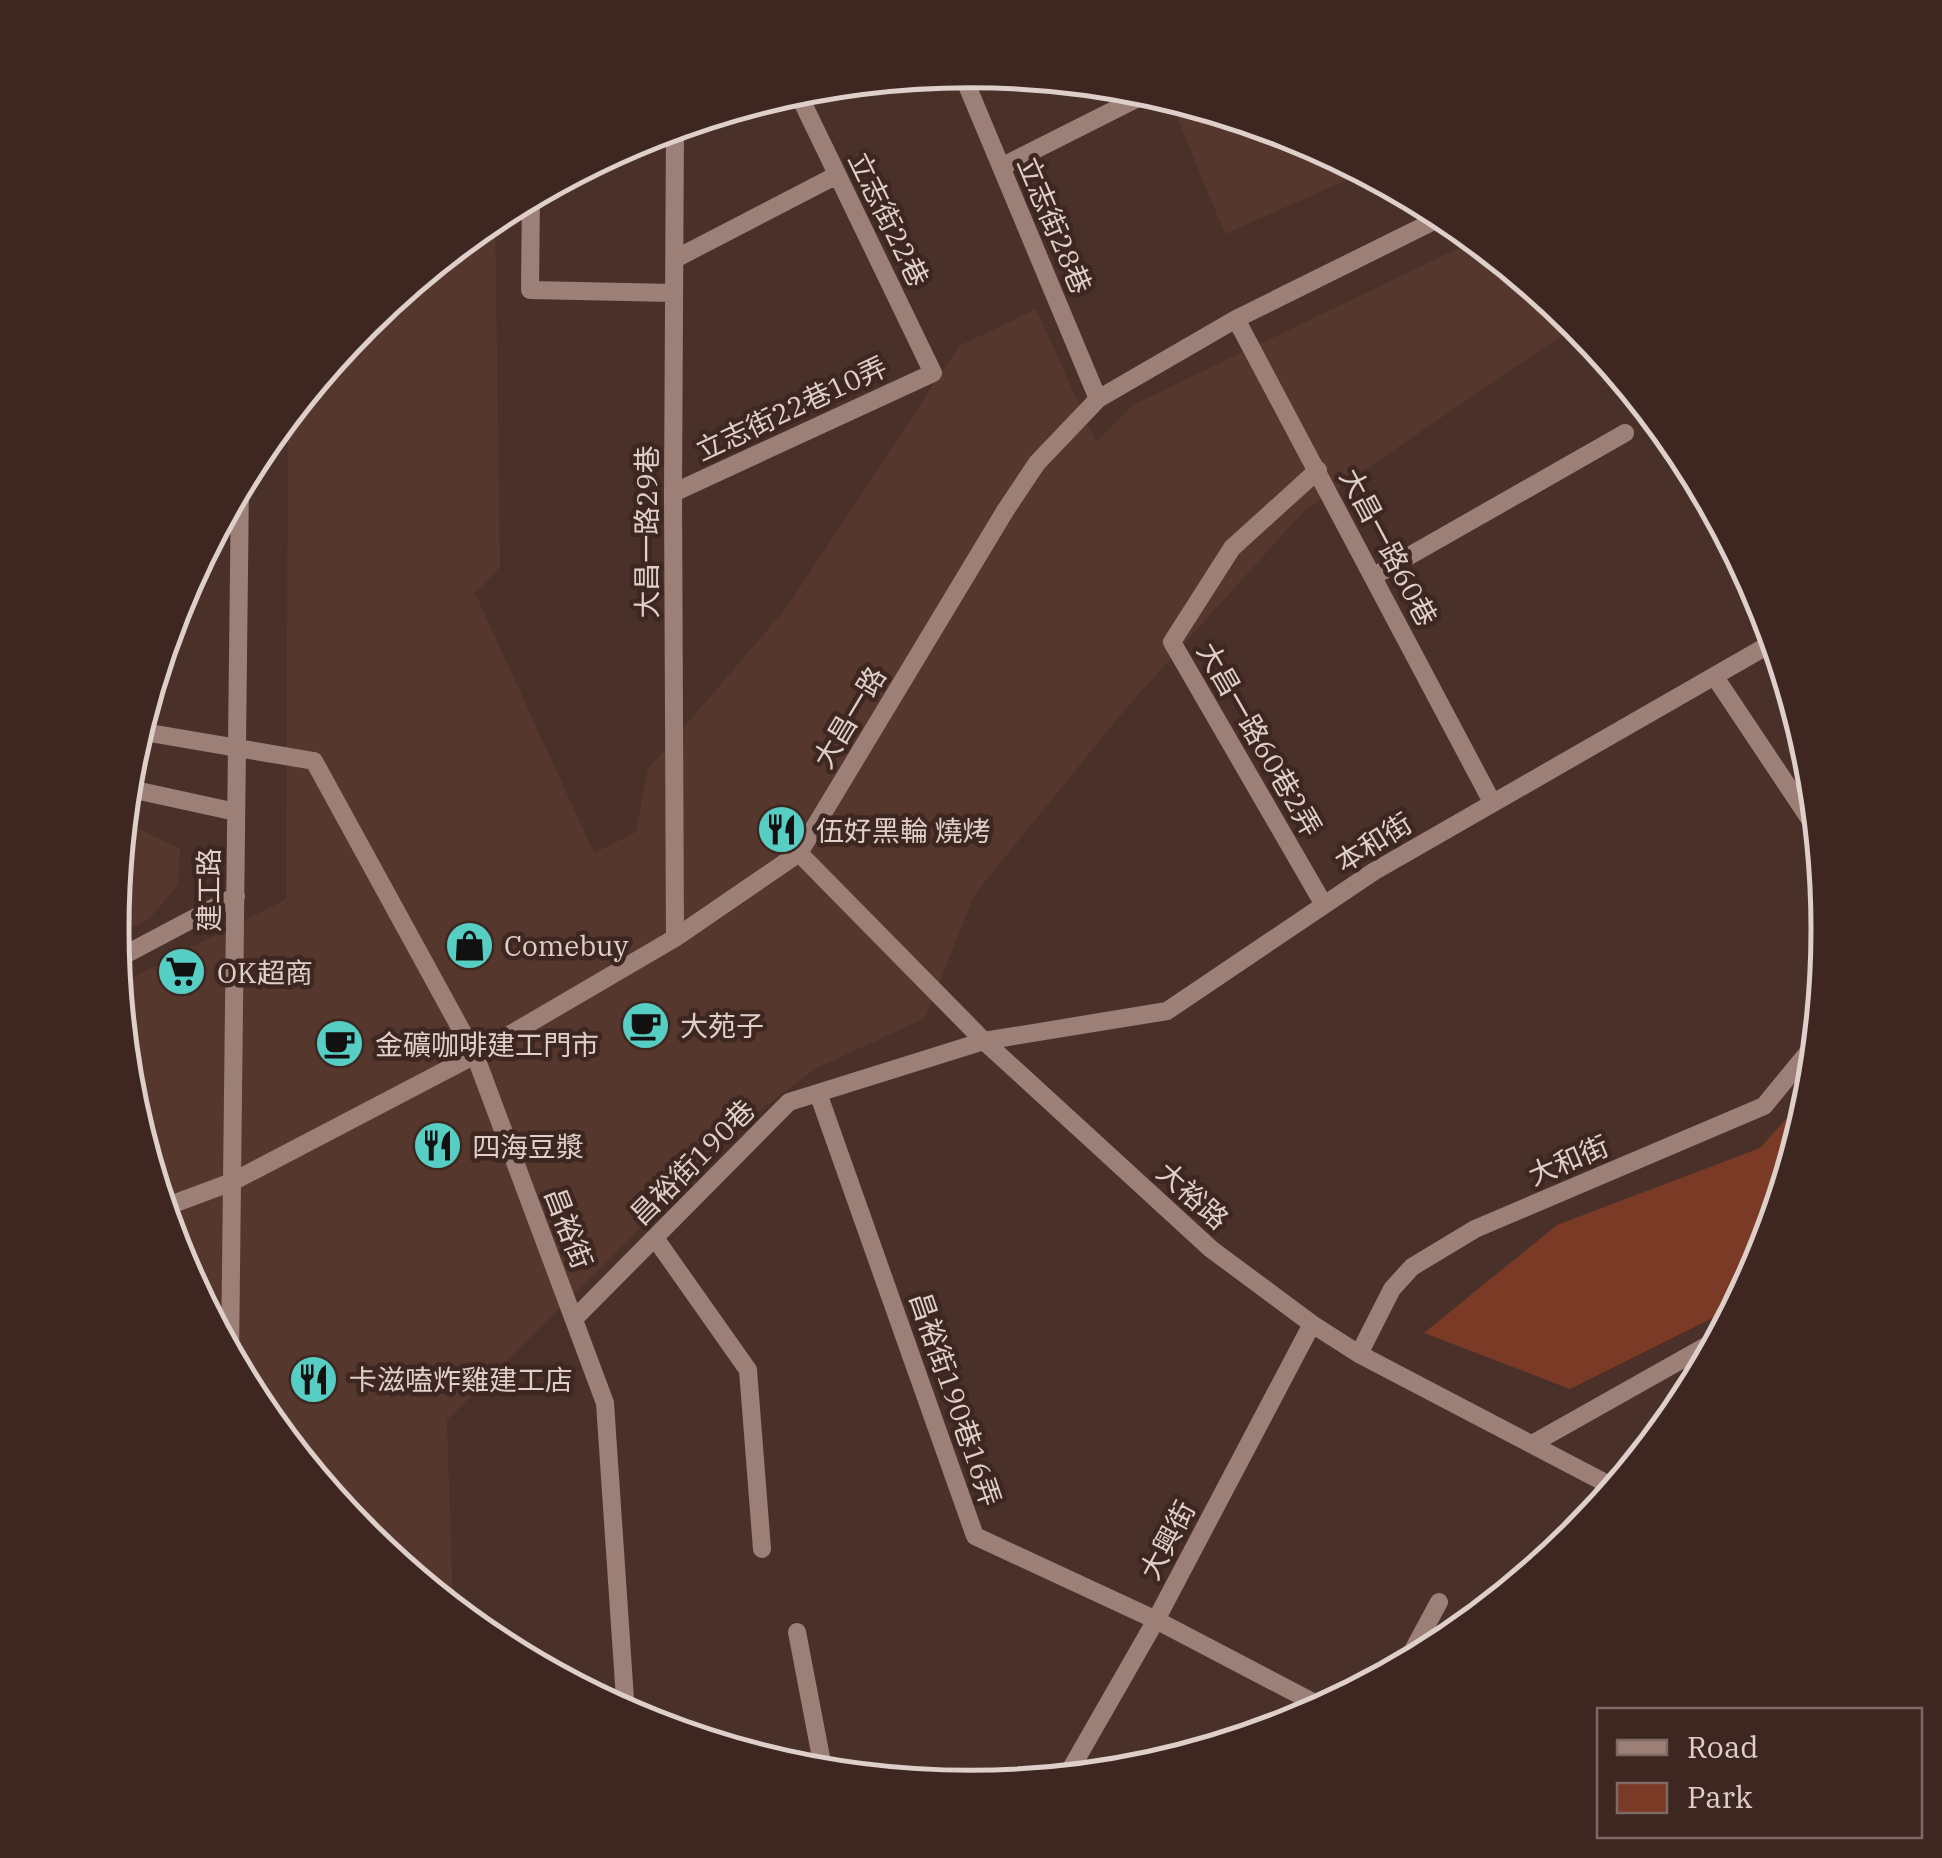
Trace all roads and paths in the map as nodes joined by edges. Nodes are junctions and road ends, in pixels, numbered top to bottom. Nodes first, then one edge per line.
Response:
1 (968, 88) edge
2 (1128, 103) edge
3 (804, 105) edge
4 (675, 142) edge
5 (1000, 167) junction
6 (837, 175) junction
7 (531, 212) edge
8 (1430, 223) edge
9 (674, 258) junction
10 (674, 294) junction
11 (1236, 319) junction
12 (933, 374) joint
13 (1098, 399) junction
14 (1625, 433) dead end
15 (1318, 470) junction
16 (673, 493) junction
17 (240, 512) edge
18 (1374, 576) junction
19 (1764, 647) edge
20 (1714, 677) junction
21 (153, 732) edge
22 (237, 746) junction
23 (142, 791) edge
24 (1492, 802) junction
25 (1803, 810) edge
26 (236, 812) junction
27 (799, 853) junction
28 (236, 896) junction
29 (1324, 905) junction
30 (675, 938) junction
31 (130, 952) edge
32 (984, 1041) junction
33 (475, 1056) junction
34 (1801, 1060) edge
35 (818, 1094) junction
36 (232, 1182) junction
37 (176, 1203) edge
38 (655, 1238) junction
39 (574, 1320) junction
40 (1312, 1324) junction
41 (230, 1328) edge
42 (1701, 1348) edge
43 (1359, 1354) junction
44 (1532, 1444) junction
45 (1605, 1483) edge
46 (762, 1549) dead end
47 (1439, 1602) dead end
48 (1156, 1620) junction
49 (797, 1632) dead end
50 (1417, 1642) edge
51 (625, 1695) edge
52 (1309, 1699) edge
53 (821, 1756) edge
54 (1074, 1764) edge

1 - 5 street, 立志街28巷
2 - 5 street
3 - 6 street, 立志街22巷
4 - 9 street, 大昌一路29巷
5 - 13 street, 立志街28巷
6 - 9 street
6 - 12 street, 立志街22巷
7 - 10 street
8 - 11 street, 大昌一路
9 - 10 street, 大昌一路29巷
10 - 16 street, 大昌一路29巷
11 - 13 street, 大昌一路
11 - 15 street, 大昌一路60巷
12 - 16 street, 立志街22巷10弄
13 - 27 street, 大昌一路
14 - 18 street
15 - 18 street, 大昌一路60巷
15 - 29 street, 大昌一路60巷2弄
16 - 30 street, 大昌一路29巷
17 - 22 street, 建工路
18 - 24 street, 大昌一路60巷
19 - 20 street, 本和街
20 - 24 street, 本和街
20 - 25 street
21 - 22 street
22 - 26 street, 建工路
22 - 33 street, 昌裕街
23 - 26 street
24 - 29 street, 本和街
26 - 28 street, 建工路
27 - 30 street, 大昌一路
27 - 32 street, 大裕路
28 - 31 street
28 - 36 street, 建工路
29 - 32 street, 本和街
30 - 33 street, 大昌一路
32 - 35 street, 昌裕街190巷
32 - 40 street, 大裕路
33 - 36 street, 大昌一路
33 - 39 street, 昌裕街
34 - 43 street, 大和街
35 - 38 street, 昌裕街190巷
35 - 48 street, 昌裕街190巷16弄
36 - 37 street, 大昌一路
36 - 41 street, 建工路
38 - 39 street, 昌裕街190巷
38 - 46 street
39 - 51 street, 昌裕街
40 - 43 street, 大裕路
40 - 48 street, 大興街
42 - 44 street
43 - 44 street, 大裕路
44 - 45 street, 大裕路
47 - 50 street
48 - 52 street, 昌裕街190巷16弄
48 - 54 street, 大興街
49 - 53 street

